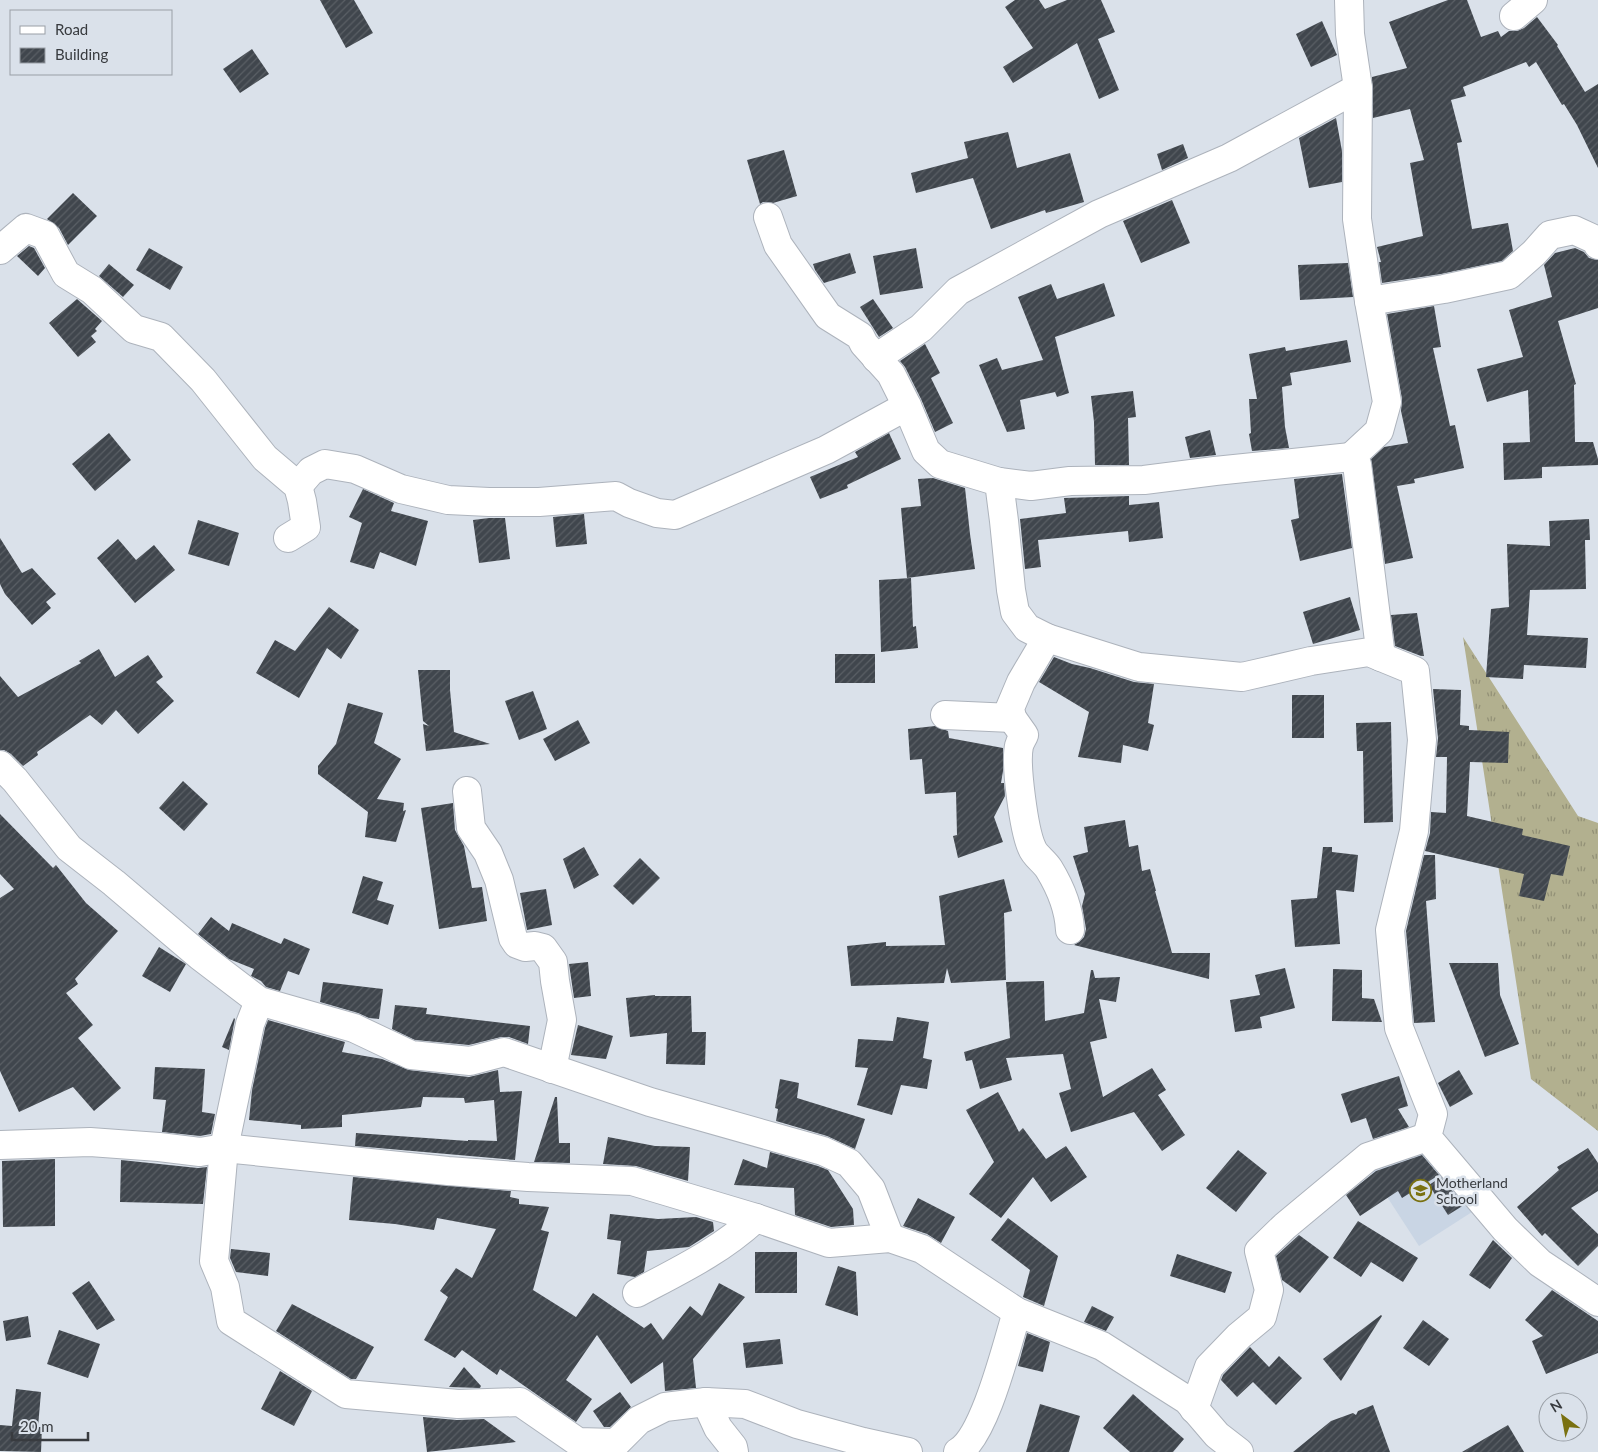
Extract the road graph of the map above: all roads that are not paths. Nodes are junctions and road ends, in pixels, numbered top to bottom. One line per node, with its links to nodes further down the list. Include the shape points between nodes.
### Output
1 (1349, 0): 2 (street)
2 (1358, 88): 6 (street, via 1357,219); 7 (street, via 1229,158 1100,214 958,291 921,328)
3 (768, 217): 7 (street, via 778,245 828,316 860,336)
4 (1598, 245): 6 (street, via 1596,240 1574,230 1550,235 1509,275)
5 (0, 250): 11 (street, via 26,228 45,236 66,274 92,290 134,329 161,337 203,380 265,458)
6 (1369, 301): 9 (street, via 1387,402 1379,431)
7 (876, 358): 8 (street, via 891,374)
8 (907, 406): 10 (street, via 926,451 940,464); 11 (street, via 826,450 675,516 656,513 616,496 539,502 448,500 401,489 355,468 325,464 311,471)
9 (1351, 457): 10 (street, via 1144,480 1070,481 1031,486); 14 (street, via 1357,464)
10 (999, 482): 13 (street, via 1015,612 1027,628)
11 (298, 486): 12 (street, via 306,527)
12 (288, 538)
13 (1047, 638): 14 (street, via 1139,667 1242,677 1370,652); 16 (street, via 1021,682 1010,708)
14 (1380, 657): 22 (street, via 1415,672 1422,740 1414,830 1390,930 1399,1028 1433,1114)
15 (945, 715): 16 (street)
16 (1012, 718): 19 (street, via 1024,735 1019,747 1019,770 1022,808 1032,850 1048,868 1062,896)
17 (0, 765): 20 (street, via 69,848)
18 (467, 791): 21 (street, via 471,828 488,853 499,880 513,938 517,944 543,948 553,962 562,1020)
19 (1070, 930)
20 (259, 1001): 21 (street, via 354,1028 411,1055 470,1061 504,1052); 24 (street, via 250,1024)
21 (552, 1069): 26 (street, via 668,1108 823,1151 849,1163 871,1189)
22 (1427, 1138): 28 (street, via 1505,1229 1540,1263); 31 (street, via 1368,1157 1259,1251 1270,1290 1262,1316 1209,1367)
23 (0, 1145): 24 (street, via 90,1142 200,1152)
24 (224, 1148): 25 (street, via 448,1171 632,1181); 32 (street, via 214,1261 225,1287 231,1321 346,1394 458,1404 520,1402 578,1442)
25 (756, 1218): 26 (street, via 829,1243); 27 (street, via 712,1254)
26 (890, 1238): 29 (street, via 922,1249)
27 (637, 1293)
28 (1598, 1302)
29 (1017, 1312): 31 (street, via 1102,1346 1187,1400); 35 (street, via 984,1414 970,1442)
30 (706, 1402): 32 (street, via 665,1406 639,1420); 33 (street); 34 (street, via 745,1404 797,1424)
31 (1194, 1409): 36 (street)
32 (611, 1448)
33 (734, 1452)
34 (908, 1452)
35 (958, 1452)
36 (1239, 1452)

